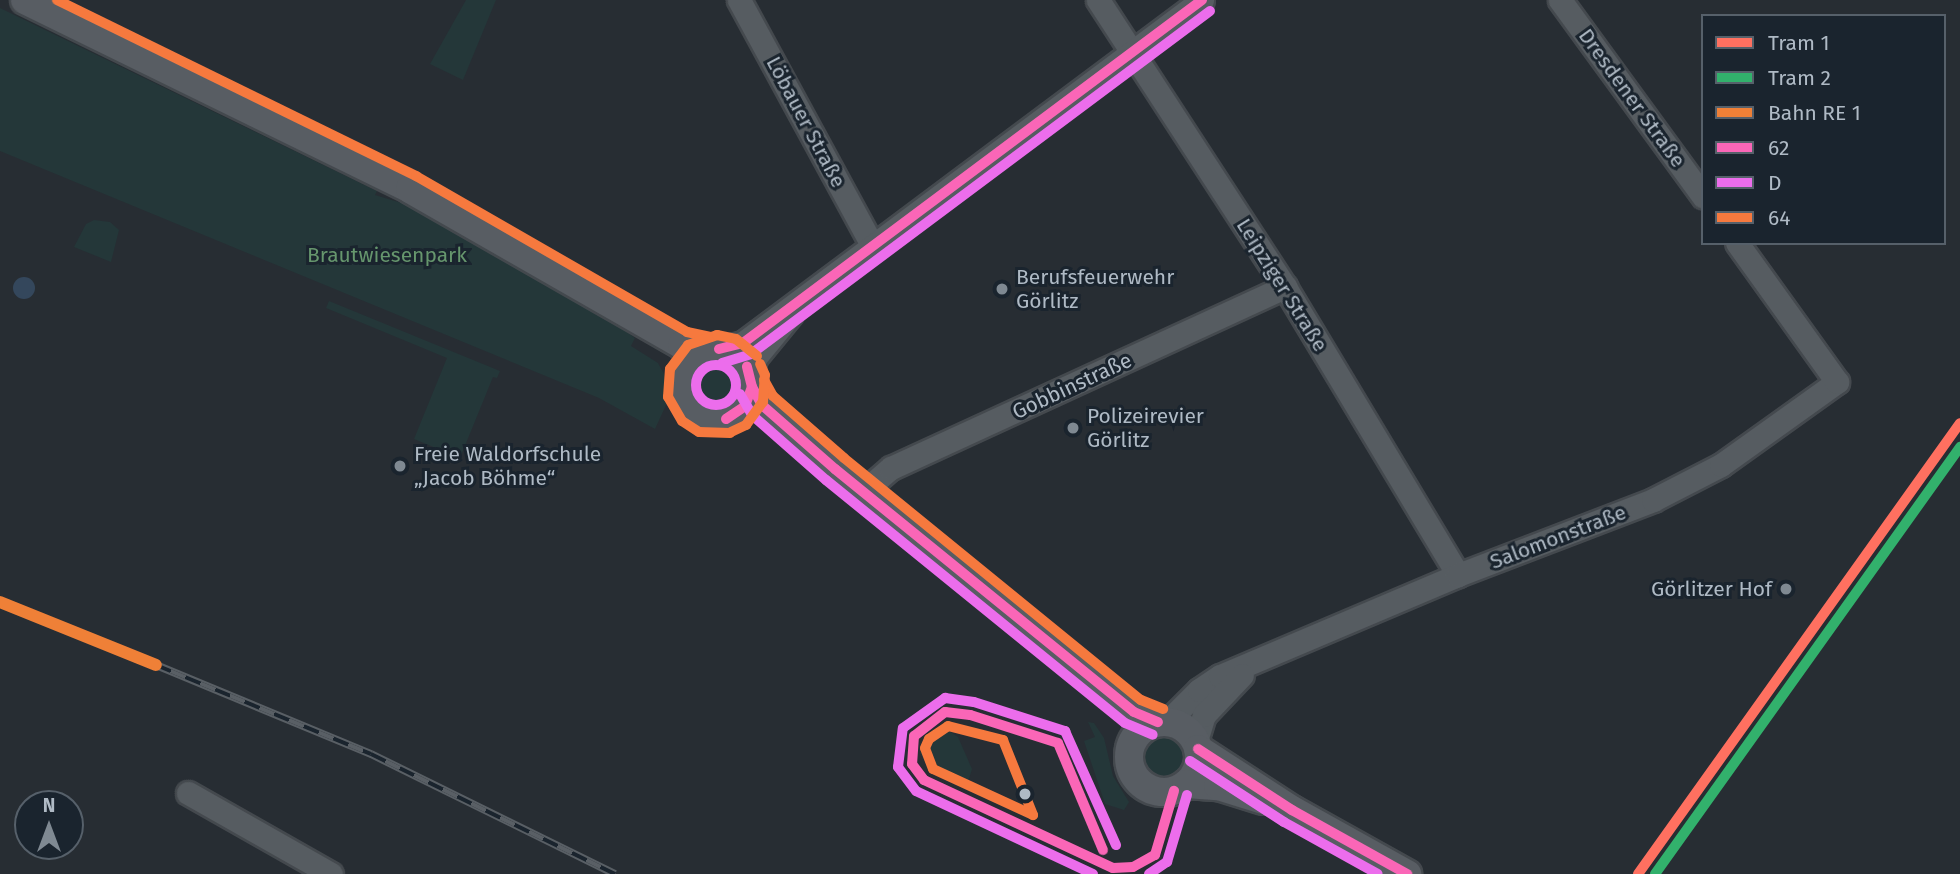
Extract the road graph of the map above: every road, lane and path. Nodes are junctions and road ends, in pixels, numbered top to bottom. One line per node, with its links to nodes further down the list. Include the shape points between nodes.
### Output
1 (25, 0): 11 (main road, via 410,189)
2 (740, 0): 8 (street, Löbauer Straße)
3 (1098, 0): 6 (street, Leipziger Straße)
4 (1202, 0): 6 (street)
5 (1560, 0): 7 (street, Dresdener Straße)
6 (1131, 53): 8 (street); 10 (street, Leipziger Straße)
7 (1701, 194)
8 (872, 245): 12 (street)
9 (1738, 245): 19 (street, Salomonstraße, via 1837,382 1721,465 1664,494)
10 (1285, 287): 18 (street, Gobbinstraße, via 891,468); 19 (street, Leipziger Straße)
11 (614, 303): 13 (main road, via 682,345); 14 (main road)
12 (798, 303): 13 (street, via 774,316 744,343); 15 (street, via 755,358)
13 (713, 350): 14 (main road, via 696,356); 15 (main road, via 741,359)
14 (682, 374): 16 (main road, via 682,394 692,411 714,421)
15 (752, 382): 16 (main road, via 746,406); 17 (main road, via 762,405)
16 (730, 418): 17 (main road, via 760,423)
17 (835, 469): 18 (main road)
18 (863, 492): 20 (main road)
19 (1458, 575): 21 (street, Salomonstraße)
20 (1064, 654): 22 (main road, via 1134,712); 24 (main road, via 1124,734)
21 (1262, 662): 22 (street, Salomonstraße, via 1212,680); 23 (street, Salomonstraße, via 1217,697 1200,722)
22 (1163, 722): 23 (main road, via 1184,728); 24 (main road, via 1139,732)
23 (1197, 745): 25 (main road, via 1197,769); 27 (main road)
24 (1129, 749): 25 (main road, via 1131,771 1144,786 1166,792)
25 (1186, 785): 27 (main road, via 1232,789)
26 (188, 793): 28 (street)
27 (1292, 810): 29 (main road)
28 (331, 874)
29 (1407, 874)

